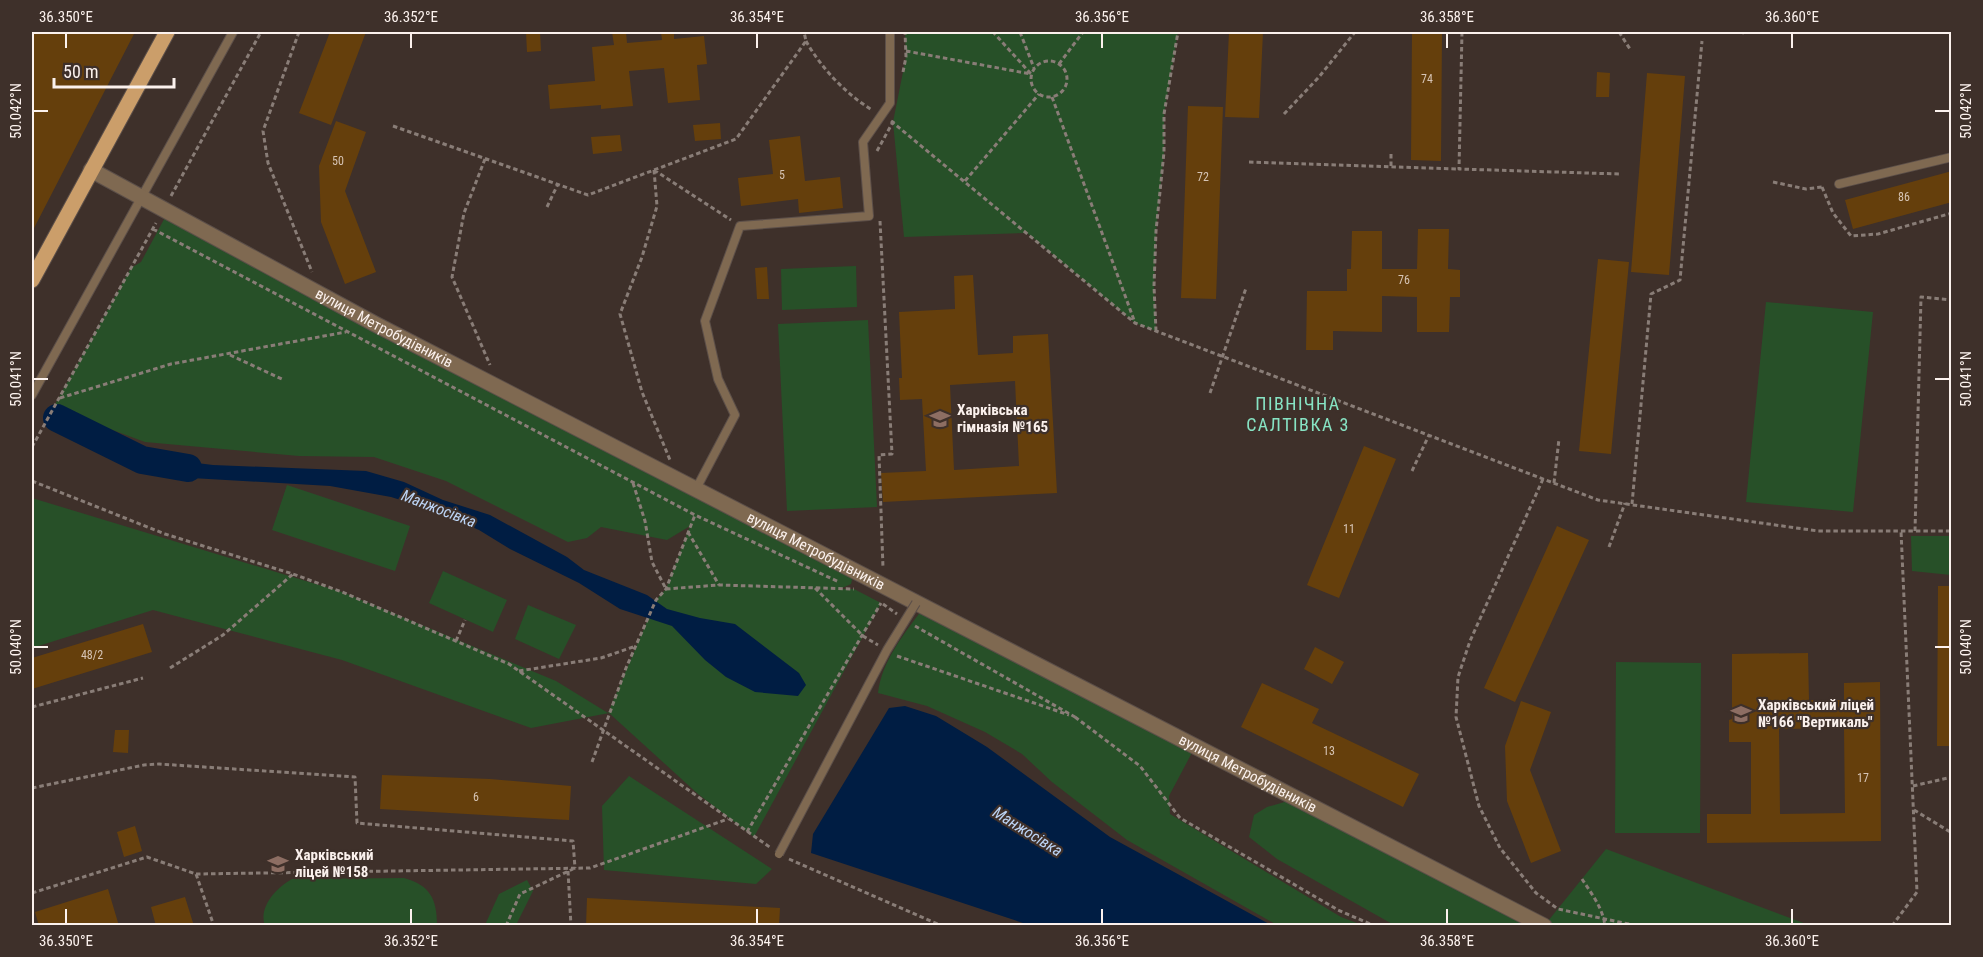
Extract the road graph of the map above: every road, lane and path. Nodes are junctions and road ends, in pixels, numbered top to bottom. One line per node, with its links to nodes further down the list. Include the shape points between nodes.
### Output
1 (167, 32): 37 (main road)
2 (233, 32): 45 (lane)
3 (261, 32): 47 (path)
4 (299, 32): 54 (path, via 263,131 268,163)
5 (804, 32): 15 (path)
6 (890, 32): 27 (lane, via 890,103)
7 (905, 32): 18 (path)
8 (993, 32): 21 (path)
9 (1020, 32): 20 (path)
10 (1083, 32): 19 (path)
11 (1178, 32): 58 (path, via 1164,114 1156,231)
12 (1355, 32): 26 (path)
13 (1462, 32): 36 (path)
14 (1619, 32): 17 (path)
15 (806, 41): 27 (path, via 814,57 843,87); 38 (path, via 736,139)
16 (1702, 41): 78 (path, via 1680,280 1651,294)
17 (1630, 49)
18 (906, 51): 21 (path); 22 (path)
19 (1059, 64): 20 (path, via 1046,61); 24 (path, via 1067,82 1064,90)
20 (1034, 68): 21 (path)
21 (1031, 74): 23 (path, via 1030,81)
22 (902, 79)
23 (1039, 94): 24 (path); 40 (path)
24 (1052, 97): 57 (path)
25 (896, 111): 28 (path)
26 (1284, 114)
27 (882, 115): 28 (path); 50 (lane, via 863,142 869,216)
28 (893, 122): 33 (path, via 877,150); 40 (path)
29 (393, 126): 32 (path)
30 (1391, 154): 35 (path)
31 (1952, 157): 43 (lane)
32 (485, 158): 42 (path); 63 (path, via 464,213 452,277)
33 (877, 161)
34 (1249, 162): 35 (path)
35 (1391, 166): 36 (path)
36 (1459, 169): 39 (path)
37 (91, 170): 45 (street, вулиця Метробудівників); 52 (main road)
38 (654, 170): 42 (path, via 588,195); 50 (path); 73 (path, via 657,206 620,314 642,392)
39 (1619, 174)
40 (965, 181): 57 (path)
41 (1773, 182): 44 (path, via 1806,189)
42 (558, 184): 46 (path)
43 (1839, 184): 44 (path)
44 (1822, 187): 48 (path, via 1833,213 1851,236 1878,234)
45 (141, 196): 47 (street, вулиця Метробудівників); 65 (lane)
46 (547, 207)
47 (165, 208): 51 (path); 54 (street, вулиця Метробудівників)
48 (1952, 213)
49 (880, 217): 85 (path, via 892,454 879,455)
50 (740, 226): 76 (lane, via 705,321 718,379 735,415)
51 (153, 229): 56 (path); 66 (path)
52 (32, 280)
53 (1246, 288): 61 (path)
54 (320, 294): 56 (path); 63 (street, вулиця Метробудівників)
55 (1952, 300): 82 (path, via 1921,297)
56 (329, 322): 59 (path)
57 (1135, 323): 58 (path)
58 (1156, 331): 61 (path)
59 (348, 332): 60 (path); 74 (path)
60 (228, 354): 62 (path); 66 (path, via 171,364)
61 (1222, 356): 64 (path); 67 (path)
62 (284, 380)
63 (500, 389): 73 (street, вулиця Метробудівників)
64 (1210, 393)
65 (32, 395)
66 (59, 398): 69 (path)
67 (1429, 435): 70 (path); 71 (path)
68 (1559, 439): 75 (path)
69 (32, 447)
70 (1412, 471)
71 (1543, 479): 75 (path); 119 (path, via 1470,642 1458,677 1456,717 1479,806 1500,848 1536,893 1558,909)
72 (32, 481): 86 (path, via 165,534)
73 (679, 481): 76 (street, вулиця Метробудівників)
74 (633, 483): 79 (path); 89 (path, via 652,562)
75 (1554, 483): 77 (path, via 1598,500)
76 (696, 489): 92 (street, вулиця Метробудівників)
77 (1625, 503): 78 (path); 84 (path)
78 (1632, 504): 81 (path, via 1818,531)
79 (695, 515): 80 (path); 90 (path)
80 (688, 531): 87 (path); 89 (path)
81 (1901, 531): 82 (path); 107 (path)
82 (1915, 531): 83 (path)
83 (1952, 531)
84 (1609, 547)
85 (883, 570)
86 (293, 574): 96 (path); 99 (path, via 223,635)
87 (719, 585): 88 (path); 89 (path)
88 (815, 588): 90 (path); 95 (path)
89 (666, 589): 97 (path, via 656,600)
90 (854, 589): 91 (path)
91 (863, 594)
92 (916, 603): 94 (lane, bridge); 125 (street, вулиця Метробудівників)
93 (465, 620): 96 (path)
94 (905, 620): 95 (path, via 881,603); 98 (lane, bridge); 103 (path)
95 (862, 636): 98 (path); 111 (path)
96 (456, 641): 100 (path)
97 (636, 646): 100 (path, via 602,658); 104 (path)
98 (886, 650): 103 (path, via 899,658); 113 (lane, bridge)
99 (170, 668)
100 (519, 671): 104 (path)
101 (143, 678): 102 (path)
102 (32, 708)
103 (1075, 717): 124 (path, via 1140,766 1180,818 1338,910)
104 (603, 730): 105 (path); 110 (path)
105 (592, 762)
106 (1952, 777): 107 (path)
107 (1913, 786): 109 (path)
108 (32, 788): 114 (path, via 159,764 355,777 357,823 573,841)
109 (1914, 810): 112 (path); 128 (path, via 1917,892)
110 (728, 819): 111 (path); 114 (path, via 590,868)
111 (747, 832): 113 (path)
112 (1952, 833)
113 (779, 854): 123 (path)
114 (575, 868): 115 (path); 116 (path)
115 (568, 871): 121 (path, via 520,894); 122 (path)
116 (196, 874): 118 (path, via 147,856); 120 (path)
117 (1582, 879): 119 (path)
118 (32, 893)
119 (1604, 918): 126 (path); 127 (path)
120 (214, 926)
121 (506, 926)
122 (570, 926)
123 (942, 926)
124 (1375, 926)
125 (1544, 926)
126 (1605, 926)
127 (1638, 926)
128 (1892, 926)

